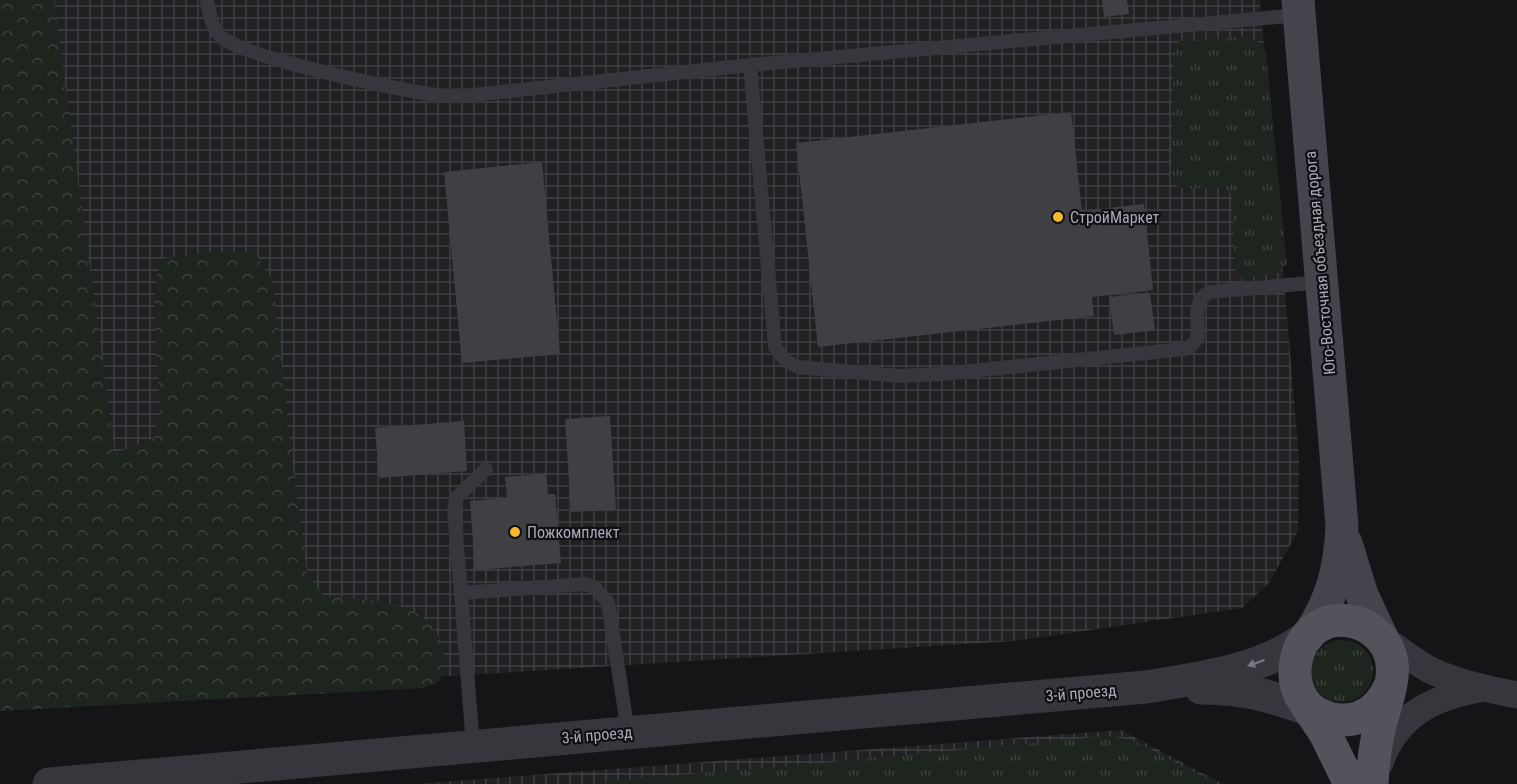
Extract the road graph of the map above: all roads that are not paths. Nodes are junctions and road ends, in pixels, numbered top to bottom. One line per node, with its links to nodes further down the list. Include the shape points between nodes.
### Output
1 (207, 0): 3 (lane, via 218,34 250,52 438,95 473,95)
2 (1299, 7): 3 (lane); 4 (main road, Юго-Восточная объездная дорога)
3 (750, 65): 4 (lane, via 775,347 791,365 899,376 1184,349 1197,339 1198,302 1210,292)
4 (1322, 282): 6 (main road, Юго-Восточная объездная дорога)
5 (486, 469): 7 (lane, via 457,497 454,510)
6 (1342, 526): 8 (main road, via 1334,586); 9 (main road, via 1354,576)
7 (461, 593): 16 (lane, via 585,584 594,587 608,602); 17 (lane)
8 (1308, 636): 9 (main road, via 1323,625 1342,621 1361,624); 10 (street, one-way to 10, via 1278,655 1243,668); 15 (main road, via 1297,652 1295,681)
9 (1381, 638): 12 (street, via 1429,669); 14 (main road, via 1393,669)
10 (1146, 687): 11 (street); 16 (street, 3-й проезд)
11 (1225, 688): 15 (street); 18 (street, via 1299,715)
12 (1485, 688): 13 (street); 14 (street, via 1441,691); 21 (street, via 1436,701 1404,722 1384,750)
13 (1517, 695)
14 (1379, 704): 15 (main road, via 1344,720); 21 (main road)
15 (1313, 708): 18 (main road)
16 (628, 732): 17 (street, 3-й проезд)
17 (473, 746): 19 (street, 3-й проезд)
18 (1334, 750): 20 (main road)
19 (49, 784)
20 (1350, 784)
21 (1373, 784)

